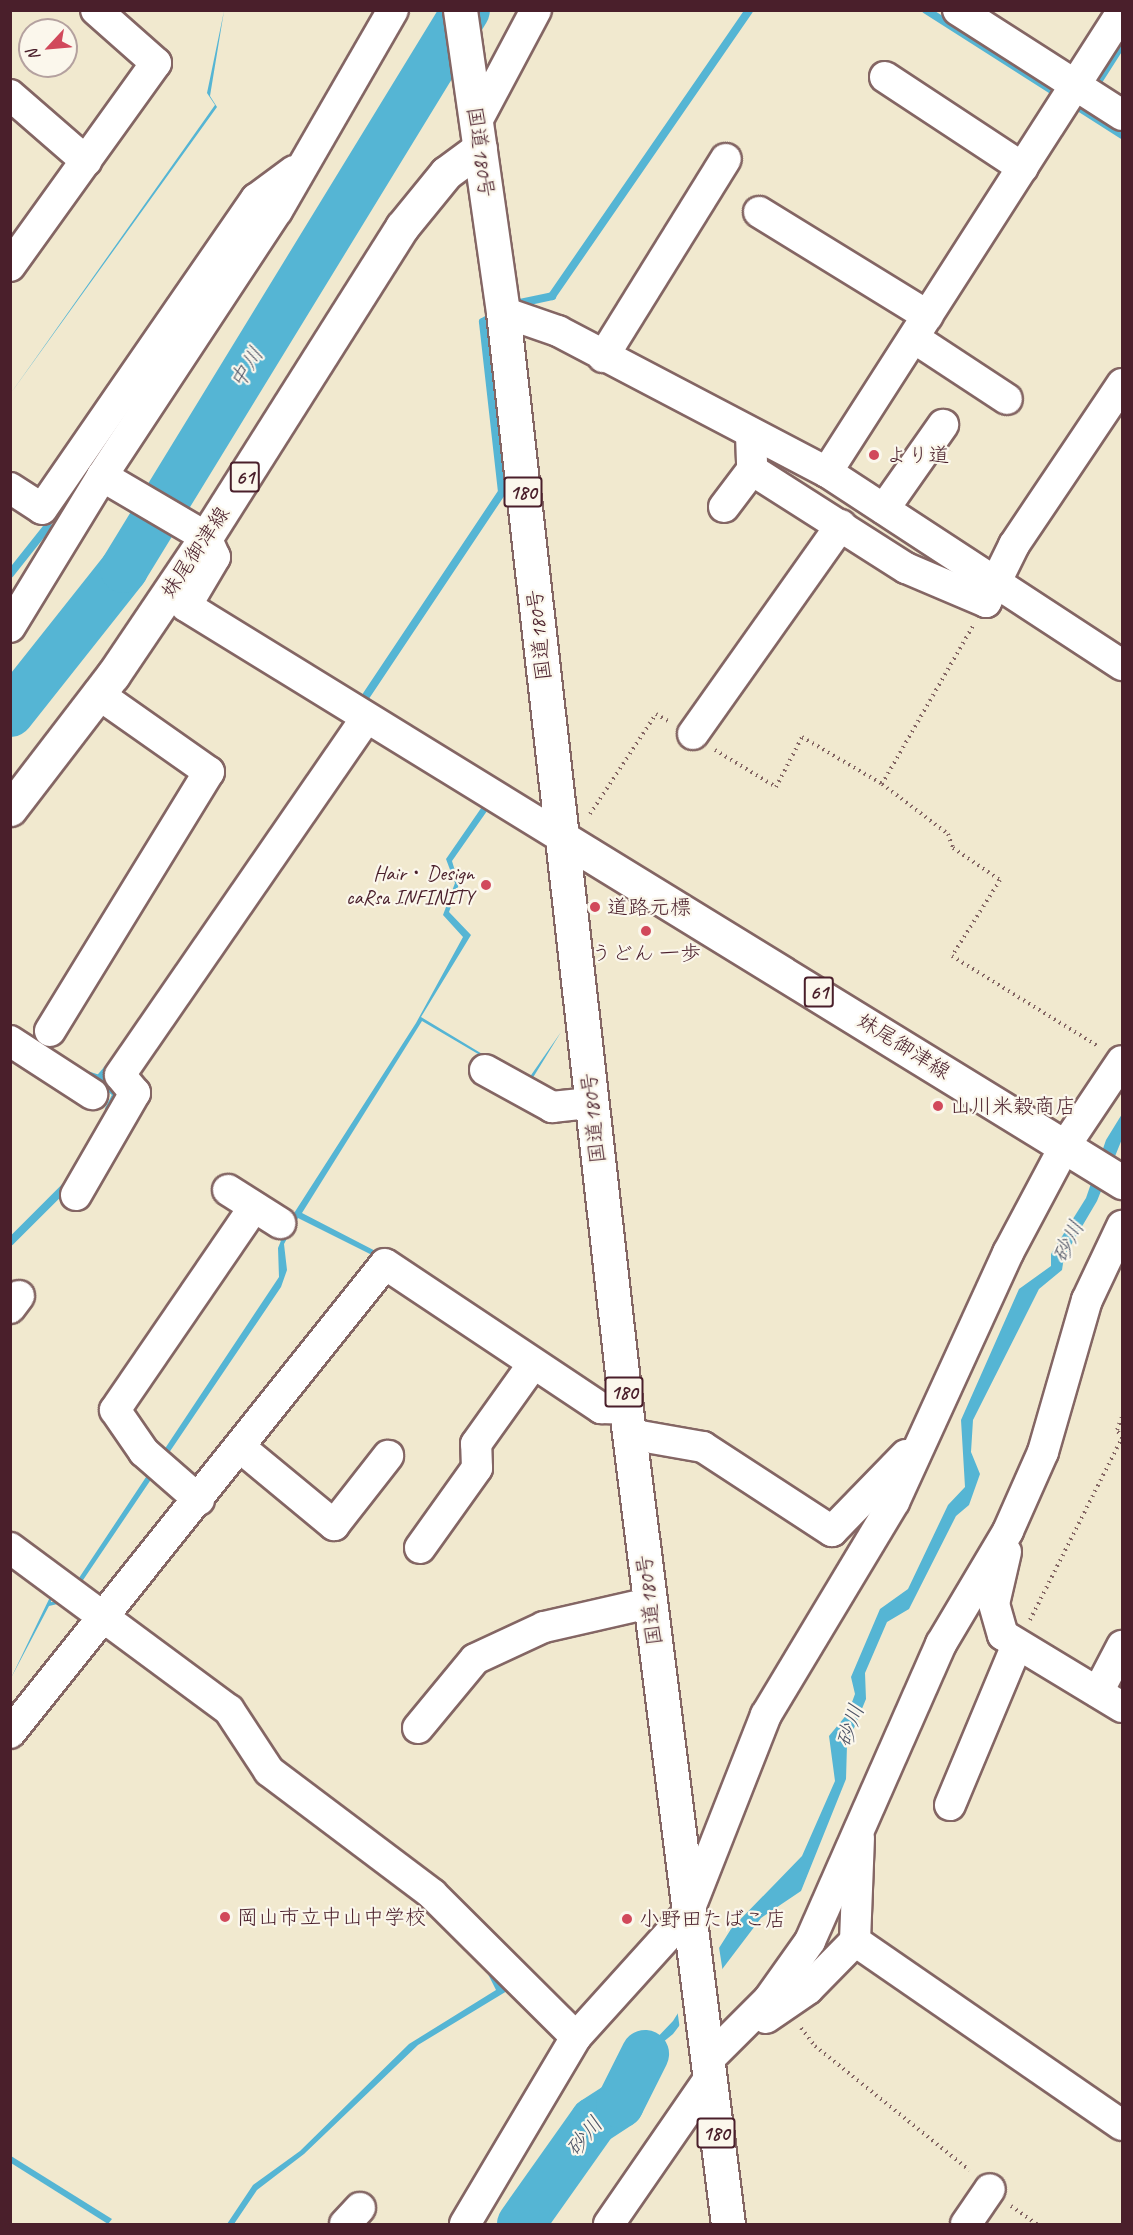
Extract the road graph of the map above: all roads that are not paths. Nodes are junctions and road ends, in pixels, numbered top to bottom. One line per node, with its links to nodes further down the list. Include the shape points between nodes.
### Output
1 (96, 10): 13 (street, via 156,63)
2 (393, 10): 14 (street)
3 (460, 10): 11 (main road, 国道180号 / 180)
4 (536, 10): 11 (street)
5 (958, 10): 9 (street)
6 (1122, 12): 9 (street)
7 (885, 77): 15 (street)
8 (10, 94): 13 (street)
9 (1078, 95): 10 (street); 15 (street)
10 (1122, 115)
11 (477, 123): 18 (main road, 国道180号 / 180); 32 (main road, 妹尾御津線 / 61, via 446,173 402,227)
12 (726, 159): 20 (street)
13 (86, 161): 17 (street)
14 (304, 164): 27 (street); 28 (street, via 256,198 42,509)
15 (1023, 168): 19 (street)
16 (759, 212): 19 (street)
17 (13, 257)
18 (503, 312): 20 (street, via 558,331); 40 (main road, 国道180号 / 180)
19 (921, 327): 22 (street); 26 (street)
20 (603, 357): 24 (street)
21 (1122, 384): 33 (street, via 1014,545)
22 (1007, 399)
23 (943, 425): 30 (street)
24 (751, 434): 25 (street); 26 (street)
25 (752, 470): 29 (street); 31 (street)
26 (827, 472): 30 (street)
27 (105, 478): 32 (street); 34 (street)
28 (10, 488)
29 (724, 507)
30 (884, 509): 33 (street)
31 (840, 525): 33 (street, via 906,568); 38 (street)
32 (200, 535): 36 (main road, 妹尾御津線 / 61); 37 (street, via 215,557 186,606)
33 (993, 592): 35 (street)
34 (10, 627)
35 (1122, 665)
36 (98, 694): 39 (main road, 妹尾御津線 / 61); 41 (street, via 209,772)
37 (358, 715): 40 (street); 50 (street, via 120,1075 135,1093)
38 (702, 740)
39 (10, 809)
40 (561, 837): 46 (main road, 国道180号 / 180); 47 (main road, 妹尾御津線 / 61)
41 (51, 1031)
42 (10, 1041): 45 (street)
43 (1114, 1056): 47 (street)
44 (485, 1070): 46 (street, via 552,1107)
45 (92, 1094)
46 (591, 1103): 55 (main road, 国道180号 / 180)
47 (1070, 1149): 48 (main road, 妹尾御津線 / 61); 56 (street, via 1008,1253)
48 (1122, 1182)
49 (228, 1190): 51 (street)
50 (76, 1195)
51 (254, 1207): 52 (street); 59 (street, via 115,1410 144,1452)
52 (280, 1223)
53 (1122, 1226): 60 (street, via 1087,1300 1043,1452)
54 (533, 1364): 55 (street); 57 (street, via 386,1264); 62 (street, via 476,1444 477,1468)
55 (627, 1422): 56 (street, via 703,1447 832,1532); 63 (main road, 国道180号 / 180)
56 (926, 1432): 72 (street, via 894,1502 766,1715)
57 (242, 1448): 58 (street, via 334,1525); 59 (street)
58 (388, 1456)
59 (199, 1500): 64 (street)
60 (1008, 1531): 65 (street, via 995,1619 1003,1635); 71 (street, via 941,1644)
61 (10, 1548): 64 (street)
62 (420, 1548)
63 (649, 1603): 68 (street, via 544,1627 475,1659); 72 (main road, 国道180号 / 180)
64 (103, 1616): 69 (street); 74 (street, via 230,1710 269,1771 432,1894)
65 (1017, 1645): 67 (street); 70 (street)
66 (1122, 1646): 67 (street)
67 (1110, 1699)
68 (418, 1728)
69 (10, 1733)
70 (950, 1805)
71 (859, 1829): 73 (street); 75 (street, via 800,1959)
72 (688, 1912): 74 (street); 75 (main road, 国道180号 / 180)
73 (855, 1941): 75 (street, via 808,1989); 76 (street)
74 (576, 2037): 78 (street)
75 (714, 2055): 79 (street); 80 (main road, 国道180号 / 180)
76 (1122, 2125)
77 (990, 2189): 81 (street)
78 (464, 2221)
79 (609, 2224)
80 (728, 2224)
81 (966, 2224)

